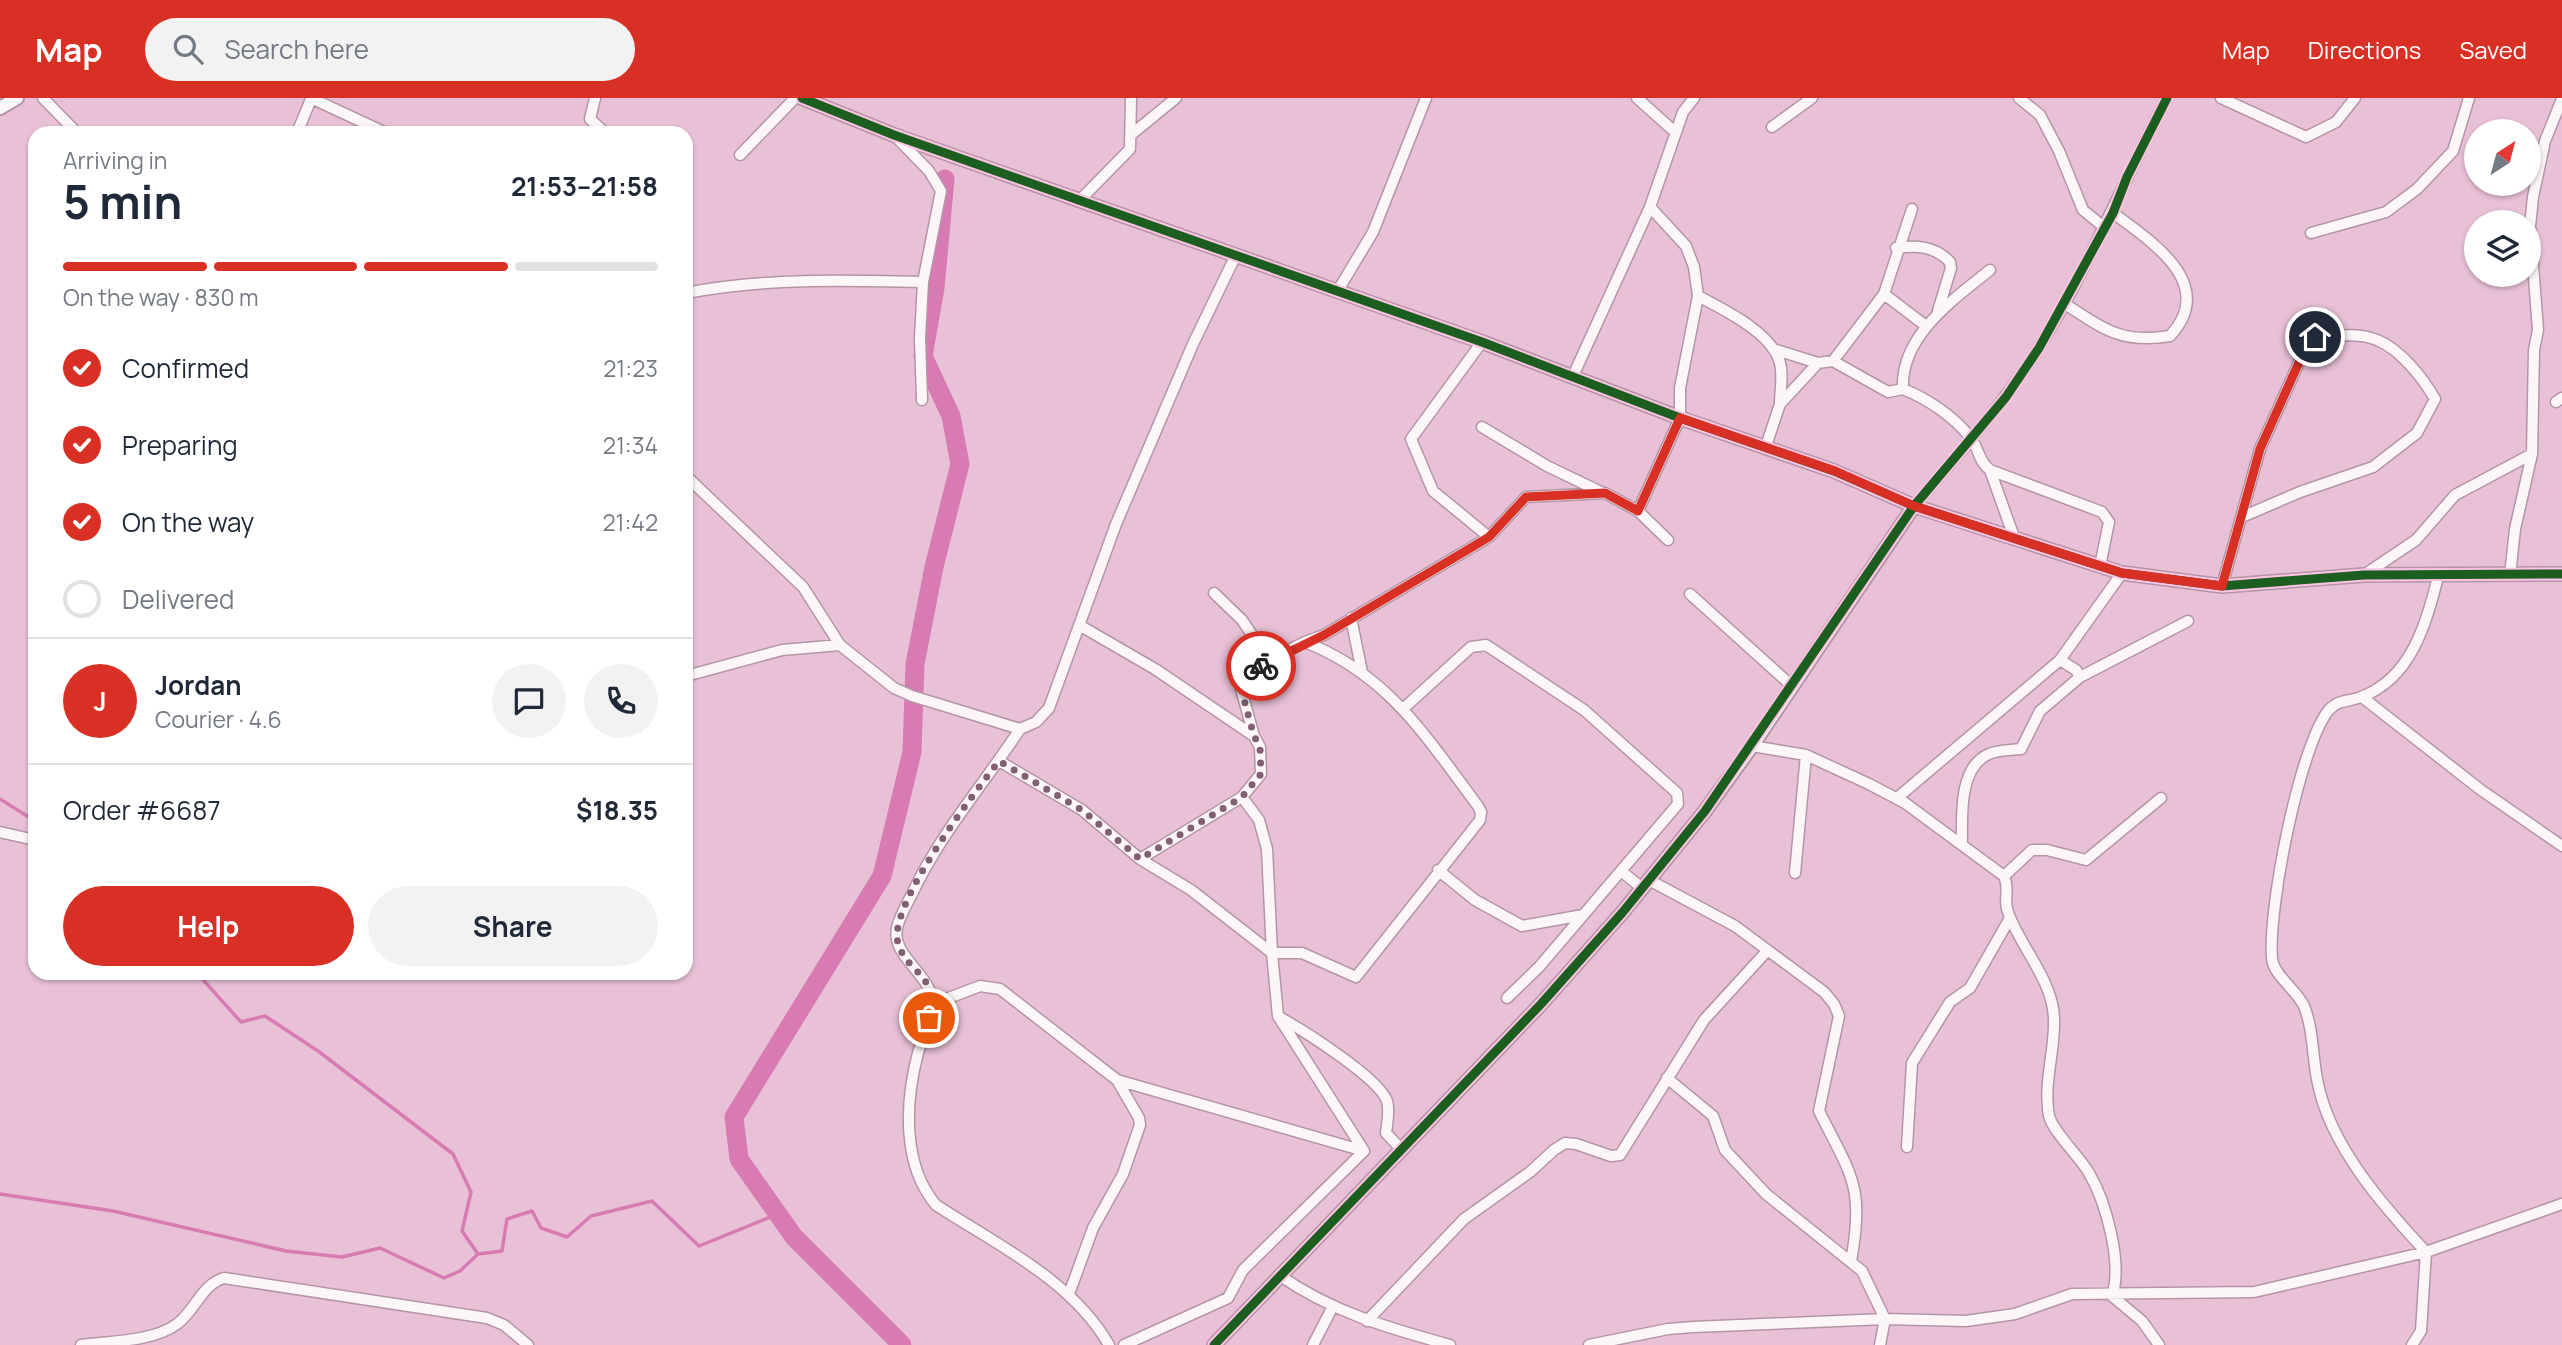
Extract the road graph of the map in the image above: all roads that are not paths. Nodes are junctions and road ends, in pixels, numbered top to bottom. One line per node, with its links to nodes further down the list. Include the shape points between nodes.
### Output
1 (17, 98): 21 (street)
2 (43, 98): 22 (street)
3 (595, 98): 25 (street, via 590,119)
4 (795, 98): 30 (street)
5 (802, 98): 20 (street)
6 (1131, 98): 28 (street)
7 (1176, 98): 28 (street)
8 (1426, 98): 42 (street, via 1373,232)
9 (1637, 98): 27 (street)
10 (1694, 98): 27 (street)
11 (1812, 98): 26 (street)
12 (2019, 98): 35 (street, via 2040,115 2083,210)
13 (2166, 98): 34 (street)
14 (2221, 98): 19 (street)
15 (2355, 98): 19 (street, via 2336,122 2306,136)
16 (2469, 98): 36 (street, via 2453,151 2417,189 2386,212)
17 (311, 99): 23 (street); 24 (street)
18 (2562, 99): 60 (street, via 2545,141 2530,226 2538,330)
19 (2238, 101)
20 (824, 102): 29 (street)
21 (0, 108)
22 (70, 126)
23 (300, 126)
24 (371, 126)
25 (598, 126)
26 (1772, 127)
27 (1675, 132): 32 (street)
28 (1132, 134): 31 (street, via 1130,149)
29 (894, 135): 31 (street); 40 (street, via 929,171 941,191)
30 (740, 155)
31 (1081, 199): 38 (street)
32 (1650, 207): 44 (street, via 1685,246); 52 (street)
33 (1912, 209): 37 (street)
34 (2113, 213): 35 (street); 45 (street, via 2179,272 2188,302 2186,316 2170,335 2129,339)
35 (2105, 228): 45 (street)
36 (2311, 233)
37 (1896, 248): 43 (street); 46 (street, via 1914,245 1930,249 1950,262)
38 (1235, 257): 42 (street); 81 (street, via 1116,524)
39 (1990, 270): 46 (street)
40 (923, 282): 41 (street, via 812,279); 54 (street)
41 (693, 292)
42 (1337, 292): 48 (street)
43 (1884, 294): 47 (street); 50 (street)
44 (1698, 296): 49 (street, via 1749,325); 56 (street, via 1679,388)
45 (2065, 304): 58 (street, via 2006,397)
46 (1938, 311): 47 (street)
47 (1926, 326): 53 (street, via 1906,365)
48 (1482, 342): 52 (street); 67 (street, via 1411,439 1433,491)
49 (1773, 349): 51 (street); 55 (street, via 1780,362)
50 (1832, 361): 51 (street); 53 (street, via 1888,392)
51 (1818, 363): 55 (street)
52 (1573, 376): 56 (street)
53 (1903, 388): 58 (street, via 1928,399)
54 (922, 400)
55 (1780, 404): 59 (street)
56 (1680, 418): 59 (street); 65 (street)
57 (1482, 428): 63 (street)
58 (1971, 438): 61 (street, via 1981,463); 64 (street)
59 (1766, 446): 64 (street)
60 (2532, 454): 73 (street, via 2455,495 2416,540); 74 (street)
61 (1990, 470): 68 (street); 70 (street, via 2102,512 2109,522)
62 (693, 483): 83 (street, via 803,587)
63 (1605, 493): 65 (street); 67 (street, via 1526,497)
64 (1914, 506): 68 (street); 89 (street)
65 (1638, 511): 69 (street)
66 (2242, 517): 66 (street, via 2260,449 2315,337 2358,335 2378,340 2422,375 2435,399 2417,433 2373,467); 76 (street)
67 (1489, 537): 79 (street)
68 (2014, 537): 70 (street)
69 (1668, 540)
70 (2101, 566): 71 (street)
71 (2122, 573): 76 (street); 85 (street)
72 (2562, 574): 74 (street)
73 (2364, 575): 75 (street); 76 (street)
74 (2510, 575): 75 (street)
75 (2438, 577): 90 (street, via 2415,648 2392,677)
76 (2222, 586)
77 (1214, 593): 84 (street, via 1242,620)
78 (1690, 594): 89 (street)
79 (1351, 618): 82 (street); 86 (street)
80 (2188, 621): 88 (street)
81 (1079, 625): 92 (street, via 1049,708 1036,722); 93 (street, via 1155,669)
82 (1305, 642): 84 (street); 86 (street)
83 (840, 645): 87 (street, via 782,650); 92 (street, via 894,688)
84 (1269, 660): 93 (street, via 1241,689)
85 (2060, 660): 88 (street); 98 (street)
86 (1362, 673): 91 (street)
87 (693, 674)
88 (2080, 677): 102 (street, via 2040,711 2021,749 1989,753 1976,763 1961,808)
89 (1792, 686): 94 (street)
90 (2362, 697): 103 (street); 123 (street, via 2342,700 2329,710 2316,734 2279,876 2272,960 2304,1006 2318,1085 2356,1167 2376,1199)
91 (1404, 708): 105 (street, via 1481,812 1480,820); 106 (street, via 1479,644 1584,710 1679,798)
92 (1020, 729): 96 (street)
93 (1254, 736): 97 (street, via 1260,747 1261,774)
94 (1752, 746): 95 (street); 109 (street)
95 (1806, 755): 98 (street); 107 (street)
96 (999, 761): 104 (street, via 1082,810); 115 (street, via 941,842 897,927 899,947 920,972)
97 (1242, 797): 104 (street); 113 (street, via 1259,820 1267,849)
98 (1897, 798): 102 (street)
99 (2161, 798): 108 (street, via 2086,860 2032,850)
100 (0, 832): 101 (street)
101 (28, 838)
102 (1962, 844): 108 (street)
103 (2562, 846)
104 (1140, 859): 113 (street, via 1191,890)
105 (1438, 870): 110 (street, via 1475,900 1522,926); 113 (street, via 1356,977 1302,953)
106 (1621, 871): 109 (street); 110 (street)
107 (1795, 873)
108 (2004, 876): 111 (street)
109 (1645, 884): 112 (street, via 1735,926); 120 (street, via 1541,1004)
110 (1583, 915): 114 (street)
111 (2010, 918): 119 (street, via 1970,988 1950,1002 1912,1062); 127 (street, via 2051,1001 2049,1118 2089,1173 2104,1207 2118,1279)
112 (1767, 951): 117 (street, via 1711,1011); 124 (street, via 1824,992 1839,1016 1819,1111 1849,1168 1858,1198)
113 (1272, 953): 116 (street)
114 (1507, 998)
115 (933, 1004): 118 (street, via 980,986 1000,989); 126 (street, via 912,1077 909,1112 914,1165 922,1188 936,1205)
116 (1278, 1016): 120 (street, via 1381,1091 1388,1106 1386,1133); 121 (street)
117 (1667, 1078): 124 (street, via 1713,1116 1726,1150 1766,1195); 130 (street, via 1620,1155 1576,1143 1553,1150 1464,1219)
118 (1117, 1080): 121 (street); 126 (street, via 1140,1125)
119 (1907, 1147)
120 (1400, 1148): 125 (street)
121 (1364, 1151): 134 (street, via 1243,1270 1228,1298)
122 (2562, 1204): 123 (street)
123 (2426, 1252): 127 (street, via 2254,1292); 141 (street, via 2421,1331)
124 (1851, 1261): 129 (street, via 1871,1283)
125 (1279, 1275): 128 (street); 135 (street)
126 (1069, 1294): 133 (street, via 1098,1325)
127 (2112, 1296): 129 (street, via 2072,1294 2015,1314 1966,1321); 140 (street, via 2142,1321)
128 (1332, 1308): 130 (street); 136 (street)
129 (1885, 1319): 138 (street, via 1668,1328); 139 (street)
130 (1367, 1321): 137 (street)
131 (81, 1345): 132 (street, via 160,1334 180,1322 208,1288 224,1278 487,1318 504,1325)
132 (528, 1345)
133 (1109, 1345)
134 (1124, 1345)
135 (1214, 1345)
136 (1313, 1345)
137 (1450, 1345)
138 (1588, 1345)
139 (1880, 1345)
140 (2159, 1345)
141 (2412, 1345)

